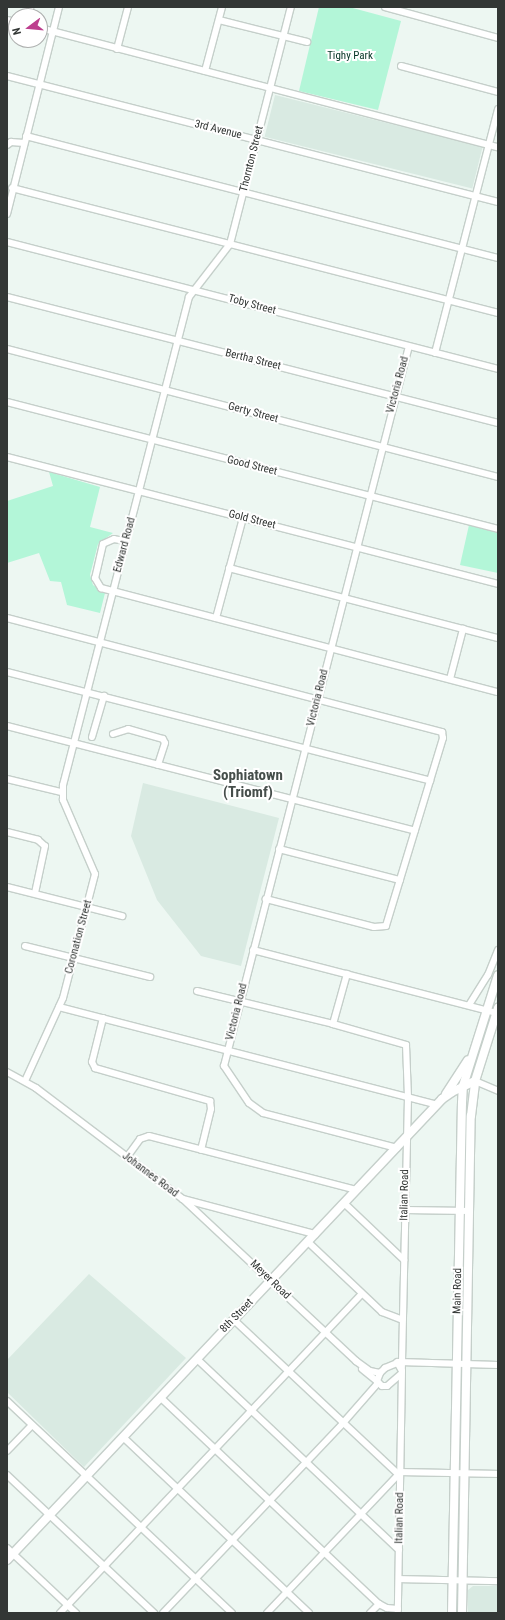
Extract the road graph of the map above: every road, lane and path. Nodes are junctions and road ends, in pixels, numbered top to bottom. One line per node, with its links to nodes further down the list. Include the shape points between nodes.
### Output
1 (59, 7): 8 (street)
2 (128, 7): 12 (street)
3 (222, 7): 6 (street)
4 (291, 7): 9 (street, Thornton Street)
5 (385, 7): 10 (street)
6 (219, 20): 9 (street); 14 (street)
7 (48, 30): 8 (street)
8 (53, 32): 12 (street); 16 (street)
9 (284, 36): 11 (street); 17 (street, Thornton Street)
10 (498, 38)
11 (307, 42)
12 (117, 49): 14 (street)
13 (401, 66): 18 (street)
14 (205, 71): 17 (street)
15 (7, 76): 16 (street, 3rd Avenue)
16 (39, 84): 20 (street); 21 (street, 3rd Avenue)
17 (270, 89): 21 (street, Thornton Street); 24 (street)
18 (498, 92)
19 (498, 109): 24 (street)
20 (26, 136): 22 (street); 27 (street)
21 (257, 140): 27 (street, Thornton Street); 28 (street, 3rd Avenue)
22 (24, 143): 23 (street, via 11,142); 26 (street)
23 (7, 145)
24 (489, 145): 25 (street); 28 (street)
25 (498, 147)
26 (12, 188): 30 (street); 32 (street)
27 (244, 192): 32 (street, Thornton Street); 33 (street)
28 (475, 197): 29 (street, 3rd Avenue); 33 (street)
29 (498, 202)
30 (7, 214)
31 (7, 242): 35 (street, Toby Street)
32 (230, 244): 35 (street, Thornton Street); 38 (street)
33 (462, 248): 34 (street); 38 (street)
34 (498, 258)
35 (193, 290): 37 (street, Thornton Street); 41 (street, Toby Street)
36 (7, 297): 40 (street, Bertha Street)
37 (189, 297): 40 (street, Edward Road)
38 (448, 301): 39 (street); 43 (street)
39 (498, 313)
40 (177, 341): 45 (street, Edward Road); 46 (street, Bertha Street)
41 (409, 346): 43 (street, Toby Street); 46 (street, Victoria Road)
42 (7, 349): 45 (street, Gerty Street)
43 (435, 352): 44 (street, Toby Street)
44 (498, 369)
45 (166, 390): 49 (street, Edward Road); 50 (street, Gerty Street)
46 (395, 396): 48 (street, Bertha Street); 50 (street, Victoria Road)
47 (7, 402): 49 (street, Good Street)
48 (498, 423)
49 (153, 440): 53 (street, Edward Road); 54 (street, Good Street)
50 (382, 447): 52 (street, Gerty Street); 54 (street, Victoria Road)
51 (7, 457): 53 (street, Gold Street)
52 (498, 477)
53 (139, 491): 55 (street, Gold Street); 57 (street, Edward Road)
54 (369, 496): 56 (street, Good Street); 58 (street, Victoria Road)
55 (242, 518): 58 (street, Gold Street); 59 (street)
56 (498, 529)
57 (126, 541): 61 (street, Edward Road); 61 (street, via 108,540 101,547 95,580 101,588)
58 (356, 547): 60 (street, Gold Street); 62 (street, Victoria Road)
59 (228, 568): 62 (street); 64 (street)
60 (498, 584)
61 (112, 591): 64 (street); 67 (street, Edward Road)
62 (343, 598): 65 (street); 68 (street, Victoria Road)
63 (7, 618): 67 (street)
64 (216, 618): 68 (street)
65 (463, 629): 66 (street); 70 (street)
66 (498, 638)
67 (100, 641): 71 (street, Edward Road); 74 (street)
68 (331, 648): 70 (street); 74 (street, Victoria Road)
69 (7, 672): 71 (street)
70 (450, 678): 72 (street)
71 (87, 692): 73 (street); 78 (street, Edward Road)
72 (498, 692)
73 (104, 696): 77 (street); 79 (street)
74 (318, 698): 79 (street, Victoria Road); 82 (street, via 442,732 443,738)
75 (7, 726): 78 (street)
76 (113, 734): 80 (street, via 128,729 164,740)
77 (92, 737)
78 (74, 743): 80 (street); 83 (street, Edward Road)
79 (305, 748): 82 (street); 84 (street, Victoria Road)
80 (158, 765): 84 (street)
81 (7, 778): 83 (street)
82 (430, 781): 85 (street)
83 (62, 792): 92 (street, Coronation Street, via 95,871)
84 (292, 800): 85 (street); 87 (street, Victoria Road)
85 (415, 831): 88 (street)
86 (7, 832): 90 (street, via 42,842 45,846)
87 (279, 849): 88 (street); 91 (street, Victoria Road)
88 (400, 880): 91 (street, via 388,922 383,927 374,927)
89 (7, 887): 90 (street)
90 (35, 893): 92 (street)
91 (266, 899): 95 (street, Victoria Road)
92 (87, 907): 93 (street); 97 (street, Coronation Street)
93 (122, 916)
94 (25, 946): 97 (street)
95 (253, 950): 98 (street); 102 (street, Victoria Road)
96 (498, 950): 103 (street, via 488,975)
97 (73, 957): 100 (street); 104 (street, Coronation Street)
98 (347, 974): 103 (street); 108 (street)
99 (498, 974): 106 (main road, Main Road)
100 (150, 977)
101 (197, 990): 102 (street)
102 (240, 1001): 108 (street); 109 (street, Victoria Road)
103 (469, 1005): 106 (street)
104 (59, 1007): 107 (street); 112 (street, Coronation Street)
105 (497, 1010): 106 (street); 113 (main road, Main Road)
106 (487, 1011): 110 (main road, Main Road)
107 (103, 1018): 109 (street); 121 (street, via 92,1062 95,1068 210,1101 211,1109)
108 (333, 1024): 116 (street, Italian Road, via 406,1045)
109 (228, 1051): 116 (street); 120 (street, Victoria Road, via 224,1066 226,1072 257,1110)
110 (473, 1054): 114 (main road, Main Road); 117 (main road)
111 (7, 1072): 112 (street, Johannes Road)
112 (26, 1081): 122 (street, Johannes Road)
113 (475, 1081): 114 (main road, 8th Street); 115 (street); 128 (main road, Main Road, via 470,1116)
114 (464, 1086): 117 (main road, 8th Street); 118 (main road, Main Road)
115 (498, 1091)
116 (408, 1097): 117 (street); 119 (street, Italian Road)
117 (442, 1100): 118 (main road, via 456,1096); 119 (main road, 8th Street)
118 (462, 1103): 127 (main road, Main Road)
119 (406, 1138): 120 (main road, 8th Street); 126 (street, Italian Road)
120 (397, 1148): 123 (main road, 8th Street)
121 (201, 1150): 122 (street, via 146,1136 140,1139); 123 (street)
122 (127, 1157): 124 (street, Johannes Road)
123 (356, 1190): 125 (main road, 8th Street)
124 (183, 1199): 129 (street, Johannes Road); 132 (street, Meyer Road)
125 (344, 1203): 129 (main road, 8th Street); 131 (street)
126 (405, 1210): 127 (street); 131 (street, Italian Road)
127 (459, 1211): 128 (street); 143 (main road, Main Road)
128 (469, 1211): 143 (main road, Main Road)
129 (315, 1234): 130 (main road, 8th Street)
130 (308, 1242): 132 (main road, 8th Street); 133 (street)
131 (404, 1260): 135 (street, Italian Road)
132 (271, 1281): 134 (main road, 8th Street); 136 (street, Meyer Road)
133 (362, 1294): 135 (street, via 382,1312); 136 (street)
134 (234, 1320): 138 (main road, 8th Street); 145 (street)
135 (403, 1320): 137 (street, Italian Road)
136 (326, 1332): 139 (street, Meyer Road); 145 (street)
137 (403, 1338): 140 (street, Italian Road); 142 (street, Italian Road, via 400,1355)
138 (197, 1359): 149 (main road, 8th Street); 152 (street)
139 (356, 1361): 147 (street, Meyer Road, via 370,1371); 148 (street, Meyer Road)
140 (404, 1362): 141 (street); 142 (street); 146 (street, Italian Road)
141 (428, 1362): 143 (street); 146 (street)
142 (394, 1363): 146 (street); 147 (street, Italian Road)
143 (461, 1363): 144 (street); 160 (main road, Main Road); 161 (main road, Main Road)
144 (498, 1365)
145 (288, 1371): 152 (street); 153 (street)
146 (402, 1371): 148 (street); 150 (street, Italian Road)
147 (380, 1373): 148 (street)
148 (381, 1384): 150 (street, via 397,1388); 153 (street)
149 (160, 1397): 155 (main road, 8th Street); 156 (street)
150 (402, 1398): 159 (street, Italian Road)
151 (7, 1401): 154 (street)
152 (252, 1411): 156 (street); 158 (street)
153 (343, 1423): 158 (street); 159 (street)
154 (32, 1425): 157 (street); 164 (street)
155 (123, 1437): 164 (main road, 8th Street); 165 (street)
156 (215, 1449): 165 (street); 166 (street)
157 (7, 1451)
158 (306, 1462): 166 (street); 167 (street)
159 (399, 1473): 160 (street); 167 (street); 171 (street, Italian Road)
160 (454, 1473): 161 (street); 178 (main road, Main Road)
161 (464, 1473): 162 (street); 179 (main road, Main Road)
162 (498, 1474)
163 (7, 1475): 168 (street)
164 (87, 1476): 168 (main road, 8th Street); 169 (street)
165 (178, 1489): 169 (street); 170 (street)
166 (269, 1501): 170 (street); 173 (street)
167 (361, 1514): 171 (street); 173 (street)
168 (50, 1515): 172 (main road, 8th Street); 175 (street)
169 (140, 1527): 175 (street); 176 (street)
170 (233, 1539): 176 (street); 181 (street)
171 (399, 1550): 177 (street, Italian Road)
172 (10, 1551): 174 (main road, 8th Street); 183 (street)
173 (324, 1553): 181 (street); 182 (street)
174 (7, 1560)
175 (104, 1566): 183 (street); 187 (street)
176 (197, 1579): 188 (street); 189 (street)
177 (398, 1579): 178 (street); 184 (street, Italian Road)
178 (452, 1580): 179 (street); 193 (main road, Main Road)
179 (463, 1580): 180 (street); 194 (main road, Main Road)
180 (498, 1581)
181 (287, 1592): 190 (street); 191 (street)
182 (378, 1604): 184 (street); 192 (street)
183 (68, 1605): 185 (street); 186 (street)
184 (398, 1611)
185 (60, 1613)
186 (76, 1613)
187 (154, 1613)
188 (163, 1613)
189 (232, 1613)
190 (267, 1613)
191 (309, 1613)
192 (370, 1613)
193 (452, 1613)
194 (462, 1613)

